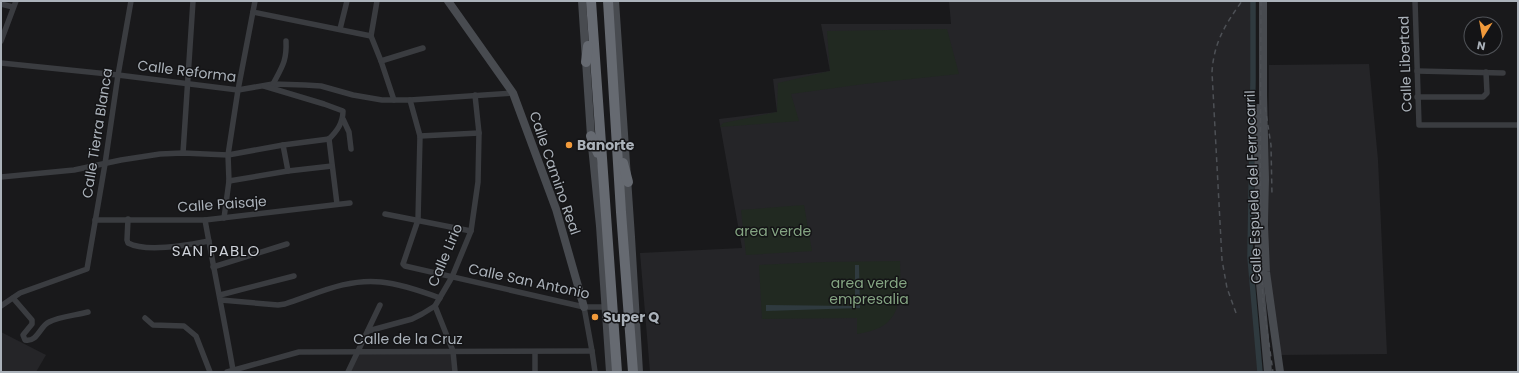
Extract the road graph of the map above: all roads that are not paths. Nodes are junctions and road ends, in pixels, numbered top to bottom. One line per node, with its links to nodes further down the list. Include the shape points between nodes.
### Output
1 (16, 1): 16 (street)
2 (131, 1): 32 (street, Calle Tierra Blanca)
3 (194, 1): 33 (street)
4 (255, 1): 17 (street)
5 (347, 1): 21 (street)
6 (377, 1): 22 (street)
7 (448, 1): 37 (street, Calle Camino Real)
8 (582, 1): 27 (street)
9 (591, 1): 18 (highway)
10 (608, 1): 20 (highway)
11 (613, 1): 20 (highway); 59 (street)
12 (1258, 1): 100 (street, Calle Espuela del Ferrocarril, via 1259,264)
13 (1263, 1): 101 (street, Calle Espuela del Ferrocarril, via 1266,272)
14 (1415, 1): 29 (street, Calle Libertad)
15 (1, 4): 16 (street)
16 (13, 7): 19 (street)
17 (253, 12): 21 (street); 36 (street)
18 (592, 18): 27 (highway); 53 (highway)
19 (3, 25): 23 (street)
20 (610, 28): 48 (highway)
21 (340, 29): 22 (street)
22 (370, 36): 26 (street)
23 (1, 41)
24 (286, 41): 34 (street, via 287,53)
25 (423, 48): 26 (street)
26 (381, 61): 40 (street)
27 (586, 62): 46 (street)
28 (1, 63): 32 (street, Calle Reforma)
29 (1417, 71): 30 (street); 39 (street, Calle Libertad)
30 (1486, 72): 31 (street); 39 (street, via 1484,97)
31 (1503, 72)
32 (118, 75): 33 (street, Calle Reforma); 54 (street, Calle Tierra Blanca)
33 (187, 84): 36 (street, Calle Reforma); 51 (street)
34 (273, 84): 35 (street, Calle Reforma); 40 (street, Calle Reforma, via 321,86 382,100)
35 (264, 86): 36 (street, Calle Reforma); 42 (street, via 343,111)
36 (238, 90): 52 (street)
37 (513, 93): 38 (street, Calle Reforma); 81 (street, Calle Camino Real, via 556,209)
38 (475, 95): 41 (street, Calle Reforma); 44 (street, Calle Lirio)
39 (1417, 97): 43 (street, Calle Libertad, via 1419,125)
40 (394, 100): 41 (street, Calle Reforma)
41 (410, 100): 45 (street)
42 (343, 119): 47 (street); 50 (street, via 349,132)
43 (1518, 125)
44 (479, 134): 45 (street); 68 (street, Calle Lirio, via 478,182)
45 (420, 136): 67 (street)
46 (591, 136): 53 (highway); 82 (street)
47 (329, 139): 49 (street); 55 (street)
48 (617, 139): 59 (highway); 98 (highway)
49 (283, 144): 52 (street); 56 (street)
50 (351, 149)
51 (183, 153): 52 (street); 54 (street, via 140,157)
52 (228, 155): 58 (street)
53 (602, 162): 97 (highway)
54 (105, 164): 57 (street, via 74,170); 65 (street, Calle Tierra Blanca)
55 (332, 166): 56 (street); 61 (street)
56 (288, 171): 58 (street)
57 (1, 177)
58 (229, 181): 63 (street)
59 (628, 182): 99 (street)
60 (350, 203): 61 (street, Calle Paisaje)
61 (337, 204): 63 (street, Calle Paisaje)
62 (385, 214): 67 (street)
63 (224, 218): 66 (street, Calle Paisaje)
64 (128, 219): 65 (street, Calle Paisaje); 66 (street, Calle Paisaje); 69 (street, via 127,240 132,245 180,246)
65 (95, 220): 74 (street, Calle Tierra Blanca, via 87,269 20,293)
66 (205, 220): 69 (street)
67 (418, 220): 68 (street); 73 (street, Calle San Antonio, via 403,264)
68 (471, 231): 73 (street, Calle Lirio)
69 (209, 241): 71 (street)
70 (287, 244): 71 (street)
71 (213, 267): 75 (street)
72 (294, 276): 75 (street)
73 (452, 276): 76 (street, Calle Lirio); 81 (street, Calle San Antonio)
74 (13, 298): 79 (street); 83 (street, via 32,320 32,324 23,335 25,340 29,341 48,322)
75 (221, 298): 76 (street, via 278,305 360,281 401,285); 90 (street)
76 (440, 298): 80 (street, Calle Lirio)
77 (1, 299): 79 (street)
78 (380, 305): 85 (street)
79 (1, 306)
80 (434, 306): 85 (street, via 412,319); 87 (street, Calle Lirio)
81 (584, 307): 82 (street, Calle San Antonio); 88 (street, Calle Camino Real)
82 (605, 307): 96 (street)
83 (88, 312)
84 (145, 318): 91 (street, via 154,325 184,326 196,336)
85 (368, 331): 86 (street)
86 (358, 351): 87 (street, Calle de la Cruz); 90 (street, Calle de la Cruz, via 299,352); 92 (street)
87 (453, 351): 89 (street, Calle de la Cruz); 93 (street, Calle Lirio)
88 (592, 351): 89 (street, Calle de la Cruz); 95 (street, Calle Camino Real)
89 (535, 352): 94 (street)
90 (230, 371)
91 (210, 372)
92 (348, 372)
93 (454, 372)
94 (535, 372)
95 (595, 372)
96 (610, 372)
97 (617, 372)
98 (633, 372)
99 (639, 372)
100 (1268, 372)
101 (1280, 372)

